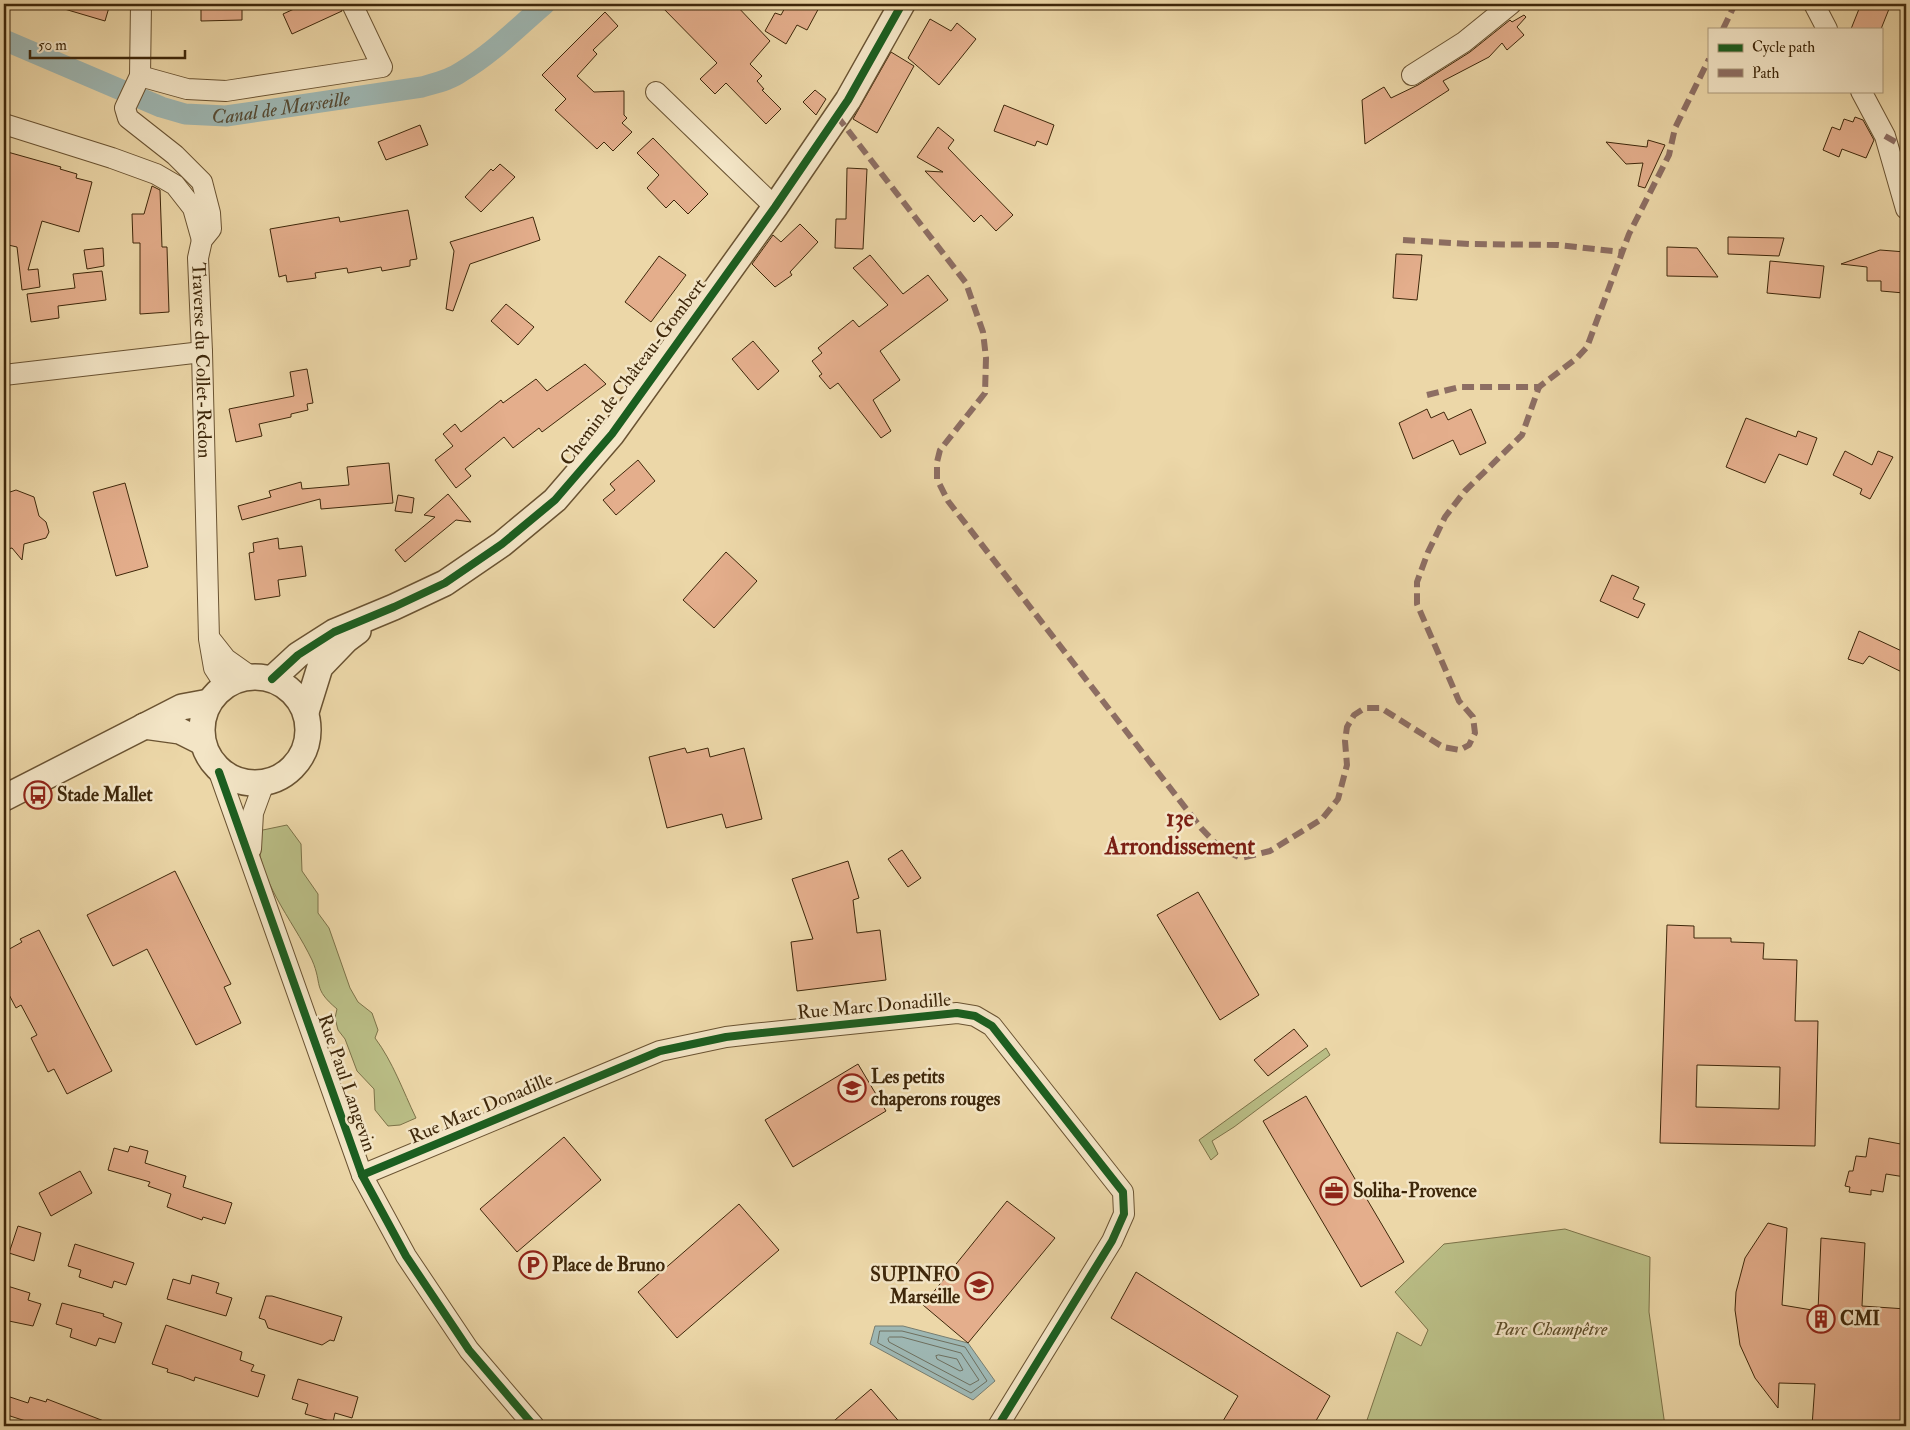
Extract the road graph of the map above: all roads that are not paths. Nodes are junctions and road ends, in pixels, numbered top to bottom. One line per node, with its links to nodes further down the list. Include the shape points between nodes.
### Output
1 (142, 4): 8 (street, Traverse du Collet-Redon)
2 (352, 4): 8 (street, via 382,67 226,91 187,89)
3 (902, 4): 12 (street, Chemin de Château-Gombert, via 848,100)
4 (1511, 4): 7 (street, via 1464,42)
5 (1814, 4): 6 (street)
6 (1826, 28)
7 (1412, 75)
8 (140, 76): 14 (street, Traverse du Collet-Redon, via 125,108 128,118 175,155 202,182 211,229)
9 (656, 92): 12 (street)
10 (1861, 92): 13 (street, via 1885,136)
11 (4, 124): 14 (street, via 112,158 156,174 175,185 193,208)
12 (775, 207): 17 (street, Chemin de Château-Gombert, via 612,434 555,500 502,544 445,583)
13 (1906, 209)
14 (202, 240): 15 (street, Traverse du Collet-Redon, via 198,258)
15 (202, 352): 16 (street); 18 (street, Traverse du Collet-Redon)
16 (4, 375)
17 (394, 607): 19 (street, Chemin de Château-Gombert, via 334,632); 21 (street, Chemin de Château-Gombert, via 346,640 320,667)
18 (209, 639): 19 (street, via 226,659); 20 (street, Traverse du Collet-Redon)
19 (261, 678): 20 (street); 21 (street, via 293,692)
20 (217, 694): 22 (street); 23 (street, via 202,721)
21 (306, 712): 25 (street, via 309,735 302,757 286,774)
22 (144, 726): 23 (street, via 180,731); 26 (street)
23 (202, 742): 24 (street)
24 (219, 772): 25 (street, via 242,782); 27 (street, Rue Paul Langevin)
25 (264, 783): 27 (street, Rue Paul Langevin, via 253,812)
26 (4, 798)
27 (251, 861): 28 (street, Rue Paul Langevin)
28 (362, 1175): 29 (street, Rue Paul Langevin, via 406,1256 469,1350); 30 (street, Rue Marc Donadille, via 660,1051 752,1034 957,1013 975,1016 992,1026 1122,1192 1124,1214 1112,1242)
29 (534, 1426)
30 (998, 1426)

